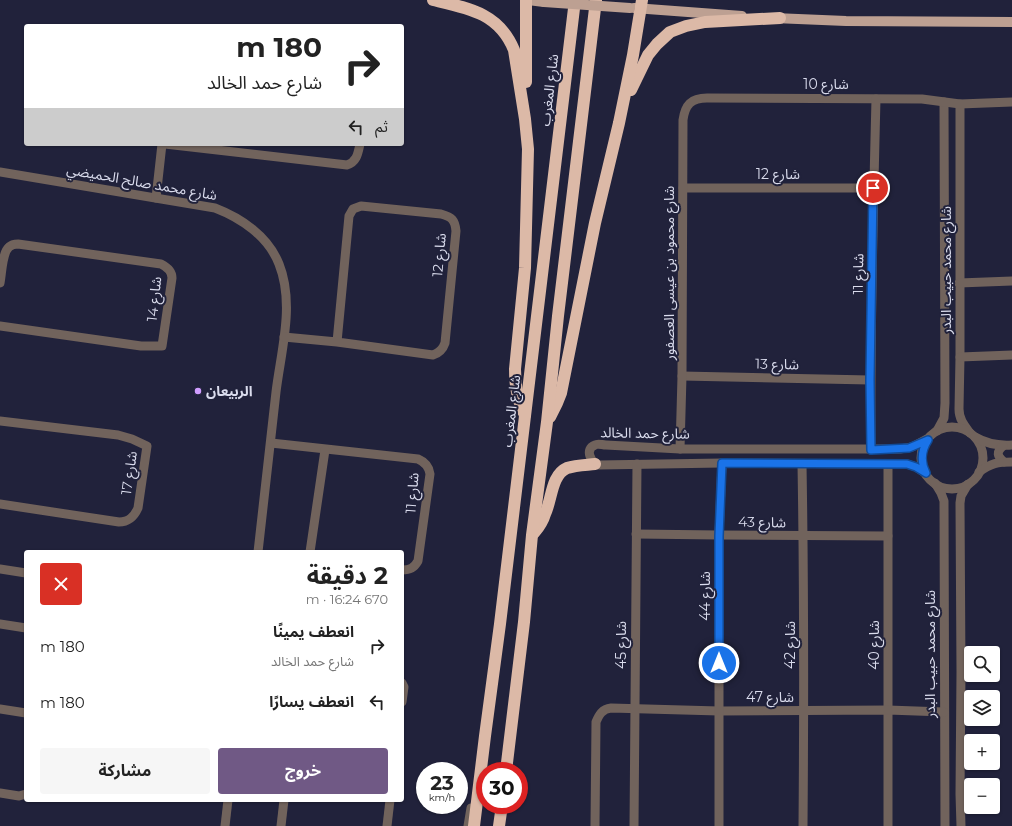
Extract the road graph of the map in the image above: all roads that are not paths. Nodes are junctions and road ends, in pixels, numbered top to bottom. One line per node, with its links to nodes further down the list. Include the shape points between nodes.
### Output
1 (432, 0): 13 (highway, via 481,14 496,24 507,36 514,50)
2 (527, 0): 5 (main road, bridge); 13 (highway)
3 (575, 0): 38 (highway, شارع المغرب)
4 (596, 0): 40 (highway)
5 (638, 6): 6 (main road); 14 (highway, via 633,55)
6 (780, 18): 7 (main road); 14 (highway, via 705,22 670,32 648,55)
7 (1012, 22)
8 (876, 99): 9 (street, شارع 10, via 698,98); 10 (street, شارع 10, via 922,99); 20 (street, شارع 11)
9 (692, 101): 19 (street, شارع محمود بن عيسى العصفور, via 685,108 683,120)
10 (944, 102): 12 (street, شارع 10); 22 (street, شارع محمد حبيب البدر)
11 (1012, 102): 12 (street, شارع 10)
12 (960, 104): 23 (street, شارع محمد حبيب البدر)
13 (525, 119): 38 (highway, via 528,149 526,268 515,369 520,407)
14 (619, 123): 40 (highway, via 595,223 561,393)
15 (164, 146): 21 (street)
16 (181, 146): 17 (street, via 347,166 352,164 358,155)
17 (360, 146)
18 (0, 172): 21 (street, شارع محمد صالح الحميضي)
19 (683, 188): 20 (street, شارع 12); 34 (street, شارع محمود بن عيسى العصفور)
20 (873, 188): 35 (street, شارع 11)
21 (156, 198): 30 (street, شارع محمد صالح الحميضي, via 215,208 229,213 248,225 264,240 278,262 286,287)
22 (944, 224): 23 (street, via 952,229); 24 (street, شارع محمد حبيب البدر)
23 (959, 225): 25 (street, شارع محمد حبيب البدر)
24 (944, 240): 25 (street, via 953,236); 36 (street, شارع محمد حبيب البدر)
25 (959, 242): 28 (street, شارع محمد حبيب البدر)
26 (1012, 281): 28 (street)
27 (0, 283): 29 (street, شارع 14, via 6,252 12,244 161,264 169,269 172,278 162,346 141,346)
28 (960, 283): 33 (street, شارع محمد حبيب البدر)
29 (0, 326)
30 (284, 338): 31 (street, شارع 12); 44 (street, شارع محمد صالح الحميضي)
31 (336, 342): 31 (street, شارع 12, via 349,216 353,209 361,206 441,214 453,220 456,231 445,343 441,350 433,354)
32 (1012, 355): 33 (street)
33 (960, 357): 37 (street, شارع محمد حبيب البدر)
34 (682, 376): 35 (street, شارع 13); 46 (street, شارع محمود بن عيسى العصفور)
35 (870, 380): 50 (street, شارع 11)
36 (945, 403): 37 (street, via 951,409); 41 (street, شارع محمد حبيب البدر, via 944,418)
37 (959, 404): 42 (street, شارع محمد حبيب البدر, via 963,424)
38 (525, 416): 89 (highway, شارع المغرب)
39 (0, 421): 63 (street, شارع 17, via 118,436 147,446 139,503 136,513 128,521 119,522)
40 (547, 422): 67 (highway)
41 (937, 431): 42 (street, via 954,427); 43 (street)
42 (972, 435): 45 (street, via 991,444); 59 (street, via 982,453 983,460)
43 (928, 440): 50 (street, شارع حمد الخالد, via 909,448); 60 (street, via 922,453)
44 (271, 443): 49 (street, شارع 11); 71 (street, شارع محمد صالح الحميضي)
45 (1008, 446): 51 (street, via 999,449 998,454 1000,459)
46 (680, 449): 47 (street, شارع حمد الخالد); 54 (street, شارع حمد الخالد, via 596,444 589,453)
47 (750, 449): 48 (street, شارع حمد الخالد); 53 (street, via 755,455)
48 (772, 449): 50 (street, شارع حمد الخالد); 56 (street, via 767,458)
49 (325, 450): 72 (street); 74 (street, شارع 11, via 418,459 428,467 430,474 418,561 410,570)
50 (871, 450)
51 (1008, 462): 59 (street, via 991,464)
52 (722, 463): 53 (street); 55 (street); 68 (street, شارع 44)
53 (751, 463): 56 (street)
54 (595, 464): 55 (street); 67 (highway, via 566,468 559,474 546,514)
55 (637, 464): 66 (street, شارع 45)
56 (772, 464): 57 (street)
57 (802, 464): 58 (street); 69 (street, شارع 42)
58 (888, 464): 60 (street, via 912,465); 70 (street, شارع 40)
59 (979, 472): 62 (street)
60 (926, 473): 61 (street)
61 (935, 483): 62 (street, via 952,488); 64 (street, شارع محمد حبيب البدر, via 943,498)
62 (968, 484): 65 (street, via 962,496)
63 (0, 504)
64 (944, 513): 65 (street, via 955,510); 76 (street, شارع محمد حبيب البدر)
65 (960, 514): 77 (street)
66 (636, 534): 68 (street, شارع 43); 82 (street, شارع 45)
67 (532, 536): 90 (highway)
68 (719, 536): 69 (street, شارع 43); 85 (street, شارع 44)
69 (804, 536): 70 (street, شارع 43); 86 (street, شارع 42)
70 (888, 536): 84 (street, شارع 40)
71 (258, 550)
72 (310, 550)
73 (0, 569): 75 (street)
74 (404, 570)
75 (24, 573)
76 (944, 596): 77 (street, via 948,602); 78 (street, شارع محمد حبيب البدر)
77 (961, 599): 79 (street)
78 (944, 618): 79 (street, via 956,616); 87 (street, شارع محمد حبيب البدر)
79 (961, 621): 93 (street)
80 (0, 624): 81 (street)
81 (24, 628)
82 (635, 708): 85 (street, شارع 47); 107 (street, شارع 47, via 608,708 603,710 596,722); 108 (street, شارع 45)
83 (0, 709): 88 (street)
84 (888, 710): 86 (street, شارع 47); 87 (street, شارع 47); 111 (street, شارع 40)
85 (719, 711): 86 (street, شارع 47); 109 (street, شارع 44)
86 (804, 711): 110 (street, شارع 42)
87 (944, 712): 91 (street, شارع محمد حبيب البدر)
88 (24, 713)
89 (485, 736): 104 (street); 105 (highway, شارع المغرب)
90 (507, 762)
91 (945, 792): 93 (street, via 949,797); 98 (street, شارع محمد حبيب البدر)
92 (0, 793): 94 (street)
93 (960, 794): 99 (street)
94 (24, 795)
95 (228, 802): 101 (street)
96 (284, 802): 102 (street)
97 (390, 802): 103 (street)
98 (945, 812): 99 (street, via 950,809); 112 (street, شارع محمد حبيب البدر)
99 (961, 812): 113 (street)
100 (501, 814): 106 (highway)
101 (227, 826)
102 (281, 826)
103 (387, 826)
104 (468, 826)
105 (474, 826)
106 (499, 826)
107 (595, 826)
108 (634, 826)
109 (719, 826)
110 (803, 826)
111 (888, 826)
112 (945, 826)
113 (961, 826)

